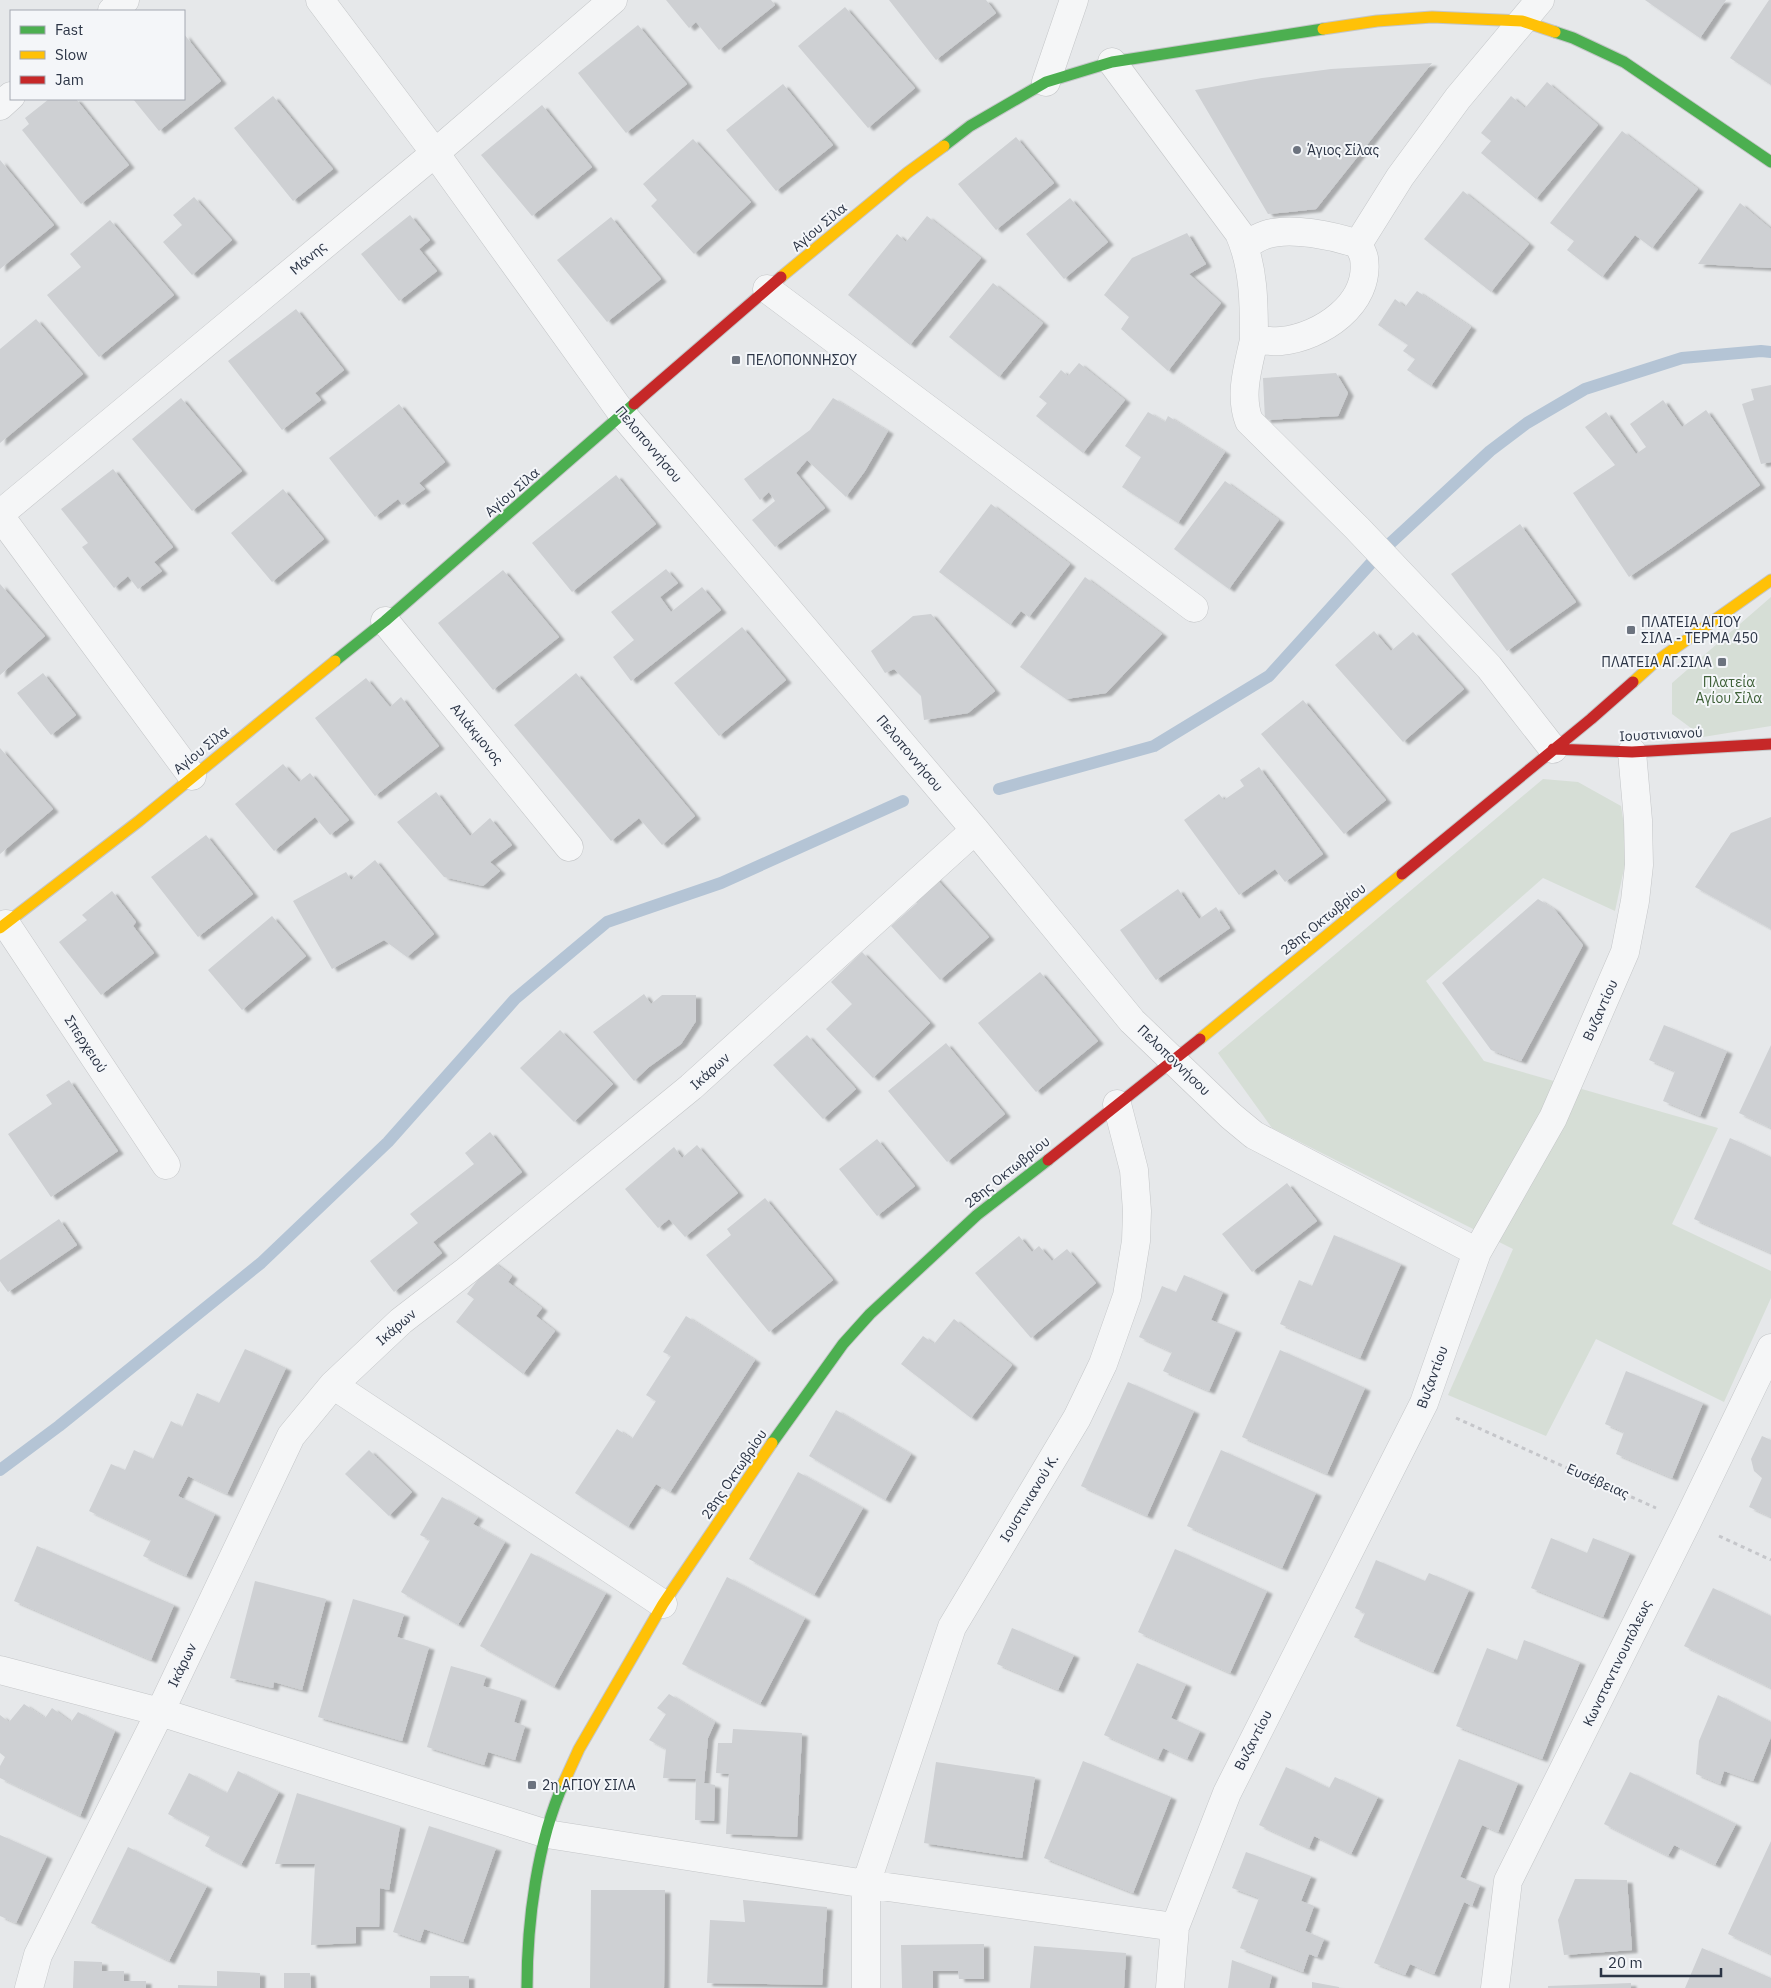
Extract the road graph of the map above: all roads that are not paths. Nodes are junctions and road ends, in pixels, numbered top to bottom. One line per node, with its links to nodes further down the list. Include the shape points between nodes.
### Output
1 (125, 0): 6 (street)
2 (320, 0): 12 (street, Πελοποννήσου)
3 (613, 0): 12 (street, Μάνης)
4 (1074, 0): 9 (street)
5 (1540, 0): 7 (street)
6 (113, 10)
7 (1522, 21): 8 (street, Αγίου Σίλα, via 1432,17 1377,21); 13 (street, Αγίου Σίλα, via 1573,38 1624,62); 14 (street, via 1458,98 1400,177)
8 (1112, 62): 9 (street, Αγίου Σίλα); 15 (street, via 1239,233)
9 (1046, 82): 16 (street, Αγίου Σίλα, via 970,126 907,173)
10 (10, 97): 11 (street)
11 (0, 106)
12 (435, 153): 18 (street, Πελοποννήσου); 19 (street, Μάνης)
13 (1771, 162)
14 (1358, 244): 15 (street, via 1333,236 1281,232 1266,234); 17 (street, via 1364,258 1363,273 1359,290 1344,313 1297,337 1281,341)
15 (1245, 246): 17 (street, via 1254,294)
16 (768, 289): 18 (street, Αγίου Σίλα); 21 (street)
17 (1254, 340): 24 (street, via 1244,390 1244,409 1249,421 1357,528 1488,667)
18 (624, 416): 22 (street, Αγίου Σίλα); 27 (street, Πελοποννήσου)
19 (0, 515): 26 (street)
20 (1771, 580): 24 (street, 28ης Οκτωβρίου, via 1654,663)
21 (1194, 608)
22 (386, 621): 26 (street, Αγίου Σίλα); 28 (street, Αλιάκμονος)
23 (1771, 744): 25 (street, Ιουστινιανού)
24 (1553, 749): 25 (street, Ιουστινιανού); 30 (street, 28ης Οκτωβρίου)
25 (1632, 752): 33 (street, Βυζαντίου, via 1639,865 1625,952 1552,1118)
26 (192, 776): 29 (street, Αγίου Σίλα, via 140,821)
27 (975, 830): 30 (street, Πελοποννήσου, via 1132,1021); 35 (street, Ικάρων, via 691,1088 466,1272 401,1321)
28 (569, 847)
29 (3, 926): 32 (street, Σπερχειού)
30 (1175, 1060): 31 (street, 28ης Οκτωβρίου); 33 (street, Πελοποννήσου, via 1254,1135)
31 (1117, 1104): 36 (street, 28ης Οκτωβρίου, via 978,1215 870,1314 821,1372); 40 (street, Ιουστινιανού Κ., via 1134,1170 1137,1211 1136,1241 1127,1296 1103,1364 1077,1418 952,1627)
32 (166, 1165)
33 (1477, 1252): 41 (street, Βυζαντίου, via 1424,1403 1227,1793)
34 (1771, 1348): 46 (street, Κωνσταντινουπόλεως, via 1508,1881)
35 (333, 1385): 36 (street); 38 (street, Ικάρων, via 291,1436)
36 (663, 1604): 39 (street, 28ης Οκτωβρίου, via 579,1749 562,1787)
37 (0, 1670): 38 (street)
38 (160, 1712): 39 (street); 42 (street, Ικάρων, via 38,1955)
39 (547, 1834): 40 (street); 43 (street, 28ης Οκτωβρίου, via 532,1902)
40 (866, 1884): 41 (street); 44 (street, Ιουστινιανού Κ.)
41 (1175, 1926): 45 (street, Βυζαντίου)
42 (30, 1988)
43 (528, 1988)
44 (866, 1988)
45 (1170, 1988)
46 (1495, 1988)

